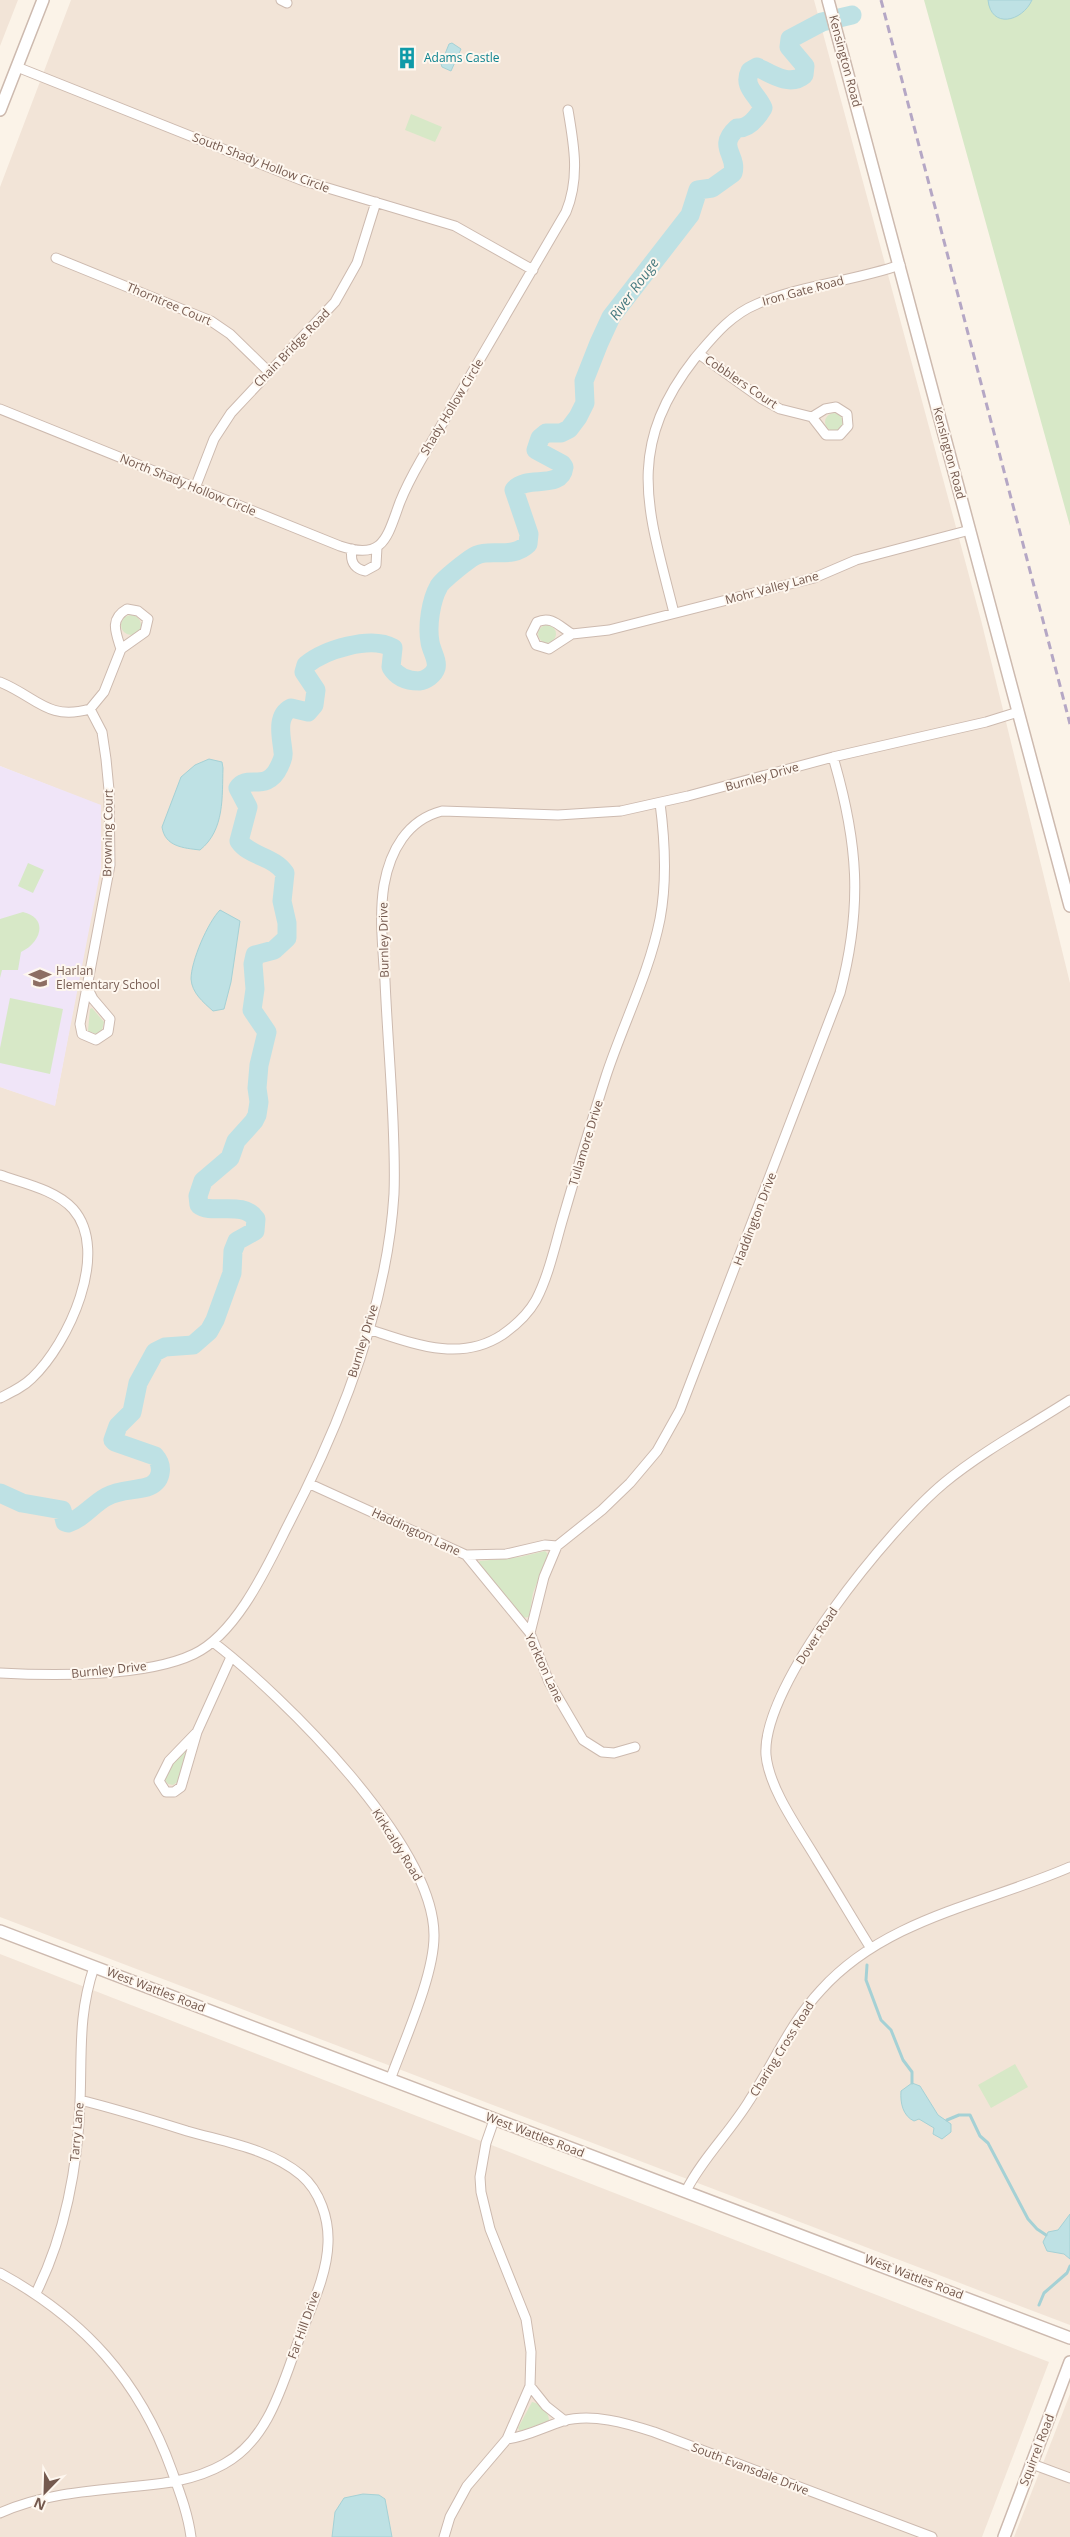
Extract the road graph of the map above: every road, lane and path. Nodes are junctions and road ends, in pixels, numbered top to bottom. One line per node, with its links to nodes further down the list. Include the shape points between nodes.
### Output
1 (42, 0): 3 (street)
2 (829, 4): 8 (street, Kensington Road)
3 (16, 68): 4 (street); 6 (street, South Shady Hollow Circle, via 300,180)
4 (0, 110)
5 (568, 110): 9 (street, Shady Hollow Circle, via 575,158 573,192 566,212)
6 (376, 202): 9 (street, South Shady Hollow Circle, via 455,226); 11 (street, Chain Bridge Road, via 357,263 336,302)
7 (56, 258): 11 (street, Thorntree Court, via 211,321 230,334)
8 (900, 264): 10 (street, Iron Gate Road, via 758,303 729,321); 15 (street, Kensington Road)
9 (533, 270): 16 (street, Shady Hollow Circle, via 421,460 400,501 389,534)
10 (699, 354): 13 (street, Cobblers Court, via 762,399); 18 (street, Iron Gate Road, via 666,403 648,458 648,508)
11 (269, 372): 14 (street, Chain Bridge Road, via 223,424)
12 (0, 409): 14 (street, North Shady Hollow Circle)
13 (812, 417)
14 (195, 488): 17 (street, North Shady Hollow Circle)
15 (970, 530): 18 (street, Mohr Valley Lane, via 856,560 807,580); 23 (street, Kensington Road)
16 (378, 547): 17 (street, North Shady Hollow Circle, via 359,551); 17 (street, Shady Hollow Circle, via 376,565 365,571 352,562)
17 (352, 549)
18 (674, 613): 19 (street, Mohr Valley Lane, via 602,632)
19 (572, 634)
20 (121, 649): 20 (street, via 145,632 148,620 138,611 127,609 118,615 115,634); 22 (street, via 104,692)
21 (0, 682): 22 (street, via 52,712 70,714)
22 (90, 710): 27 (street, Browning Court, via 104,744 110,790 110,847 108,879)
23 (1018, 712): 24 (street, Burnley Drive); 26 (street, Kensington Road)
24 (833, 757): 25 (street, Burnley Drive); 33 (street, Haddington Drive, via 851,827 856,882 854,927 840,993 705,1349 668,1433 657,1451 619,1494)
25 (660, 803): 29 (street, Tullamore Drive, via 664,879 656,937 606,1076 550,1263 535,1300 516,1324 501,1336 461,1350 434,1348); 29 (street, Burnley Drive, via 558,815 442,811 416,822 397,846 388,866 382,925 394,1193 380,1284)
26 (1070, 906)
27 (87, 987): 27 (street, Browning Court, via 80,1031 87,1038 96,1040 108,1032 110,1019)
28 (0, 1175): 30 (street, via 66,1203 84,1226 89,1250 88,1267 78,1298 53,1353 25,1384)
29 (368, 1329): 32 (street, Burnley Drive)
30 (0, 1398)
31 (1070, 1400): 43 (street, Dover Road, via 970,1463 912,1512 826,1620 774,1711 766,1743 771,1775 796,1827)
32 (310, 1484): 34 (street, Haddington Lane); 36 (street, Burnley Drive, via 246,1600 228,1627)
33 (557, 1546): 34 (street, Haddington Lane, via 545,1545 506,1554); 35 (street, Haddington Drive, via 542,1584)
34 (466, 1555): 35 (street, Yorkton Lane)
35 (530, 1633): 40 (street, Yorkton Lane, via 549,1682 583,1740 602,1752 614,1753)
36 (213, 1642): 37 (street); 38 (street, Burnley Drive, via 180,1659 125,1669 63,1675)
37 (231, 1657): 39 (street); 45 (street, Kirkcaldy Road, via 277,1697 355,1782 407,1856 427,1897 434,1928 431,1958)
38 (0, 1673)
39 (197, 1732): 39 (street, via 181,1787 174,1792 166,1792 159,1781 163,1769)
40 (635, 1747)
41 (1070, 1867): 43 (street, Charing Cross Road, via 913,1925)
42 (0, 1931): 44 (street, West Wattles Road)
43 (870, 1947): 48 (street, Charing Cross Road, via 831,1979 807,2006 747,2105 693,2177)
44 (94, 1967): 45 (street, West Wattles Road); 46 (street, Tarry Lane, via 82,2016)
45 (390, 2080): 47 (street, West Wattles Road)
46 (80, 2100): 50 (street, Tarry Lane, via 71,2185 56,2243); 58 (street, Far Hill Drive, via 273,2157 309,2184 326,2220 328,2244 321,2276 282,2386 261,2428 235,2458 201,2476)
47 (494, 2120): 48 (street, West Wattles Road); 53 (street, via 486,2143 480,2177 481,2192 490,2229 526,2319 532,2352)
48 (686, 2192): 51 (street, West Wattles Road)
49 (0, 2273): 50 (street)
50 (36, 2293): 58 (street, via 93,2341 133,2389 158,2433)
51 (1070, 2338)
52 (1070, 2362): 56 (street, Squirrel Road)
53 (530, 2386): 54 (street, via 546,2406); 55 (street)
54 (565, 2420): 55 (street); 62 (street, South Evansdale Drive, via 607,2420 638,2427)
55 (507, 2439): 61 (street, via 467,2486 450,2517)
56 (1032, 2464): 57 (street); 63 (street, Squirrel Road)
57 (1070, 2478)
58 (176, 2482): 59 (street, Far Hill Drive, via 76,2492); 60 (street)
59 (0, 2513)
60 (191, 2537)
61 (444, 2537)
62 (932, 2537)
63 (1004, 2537)

